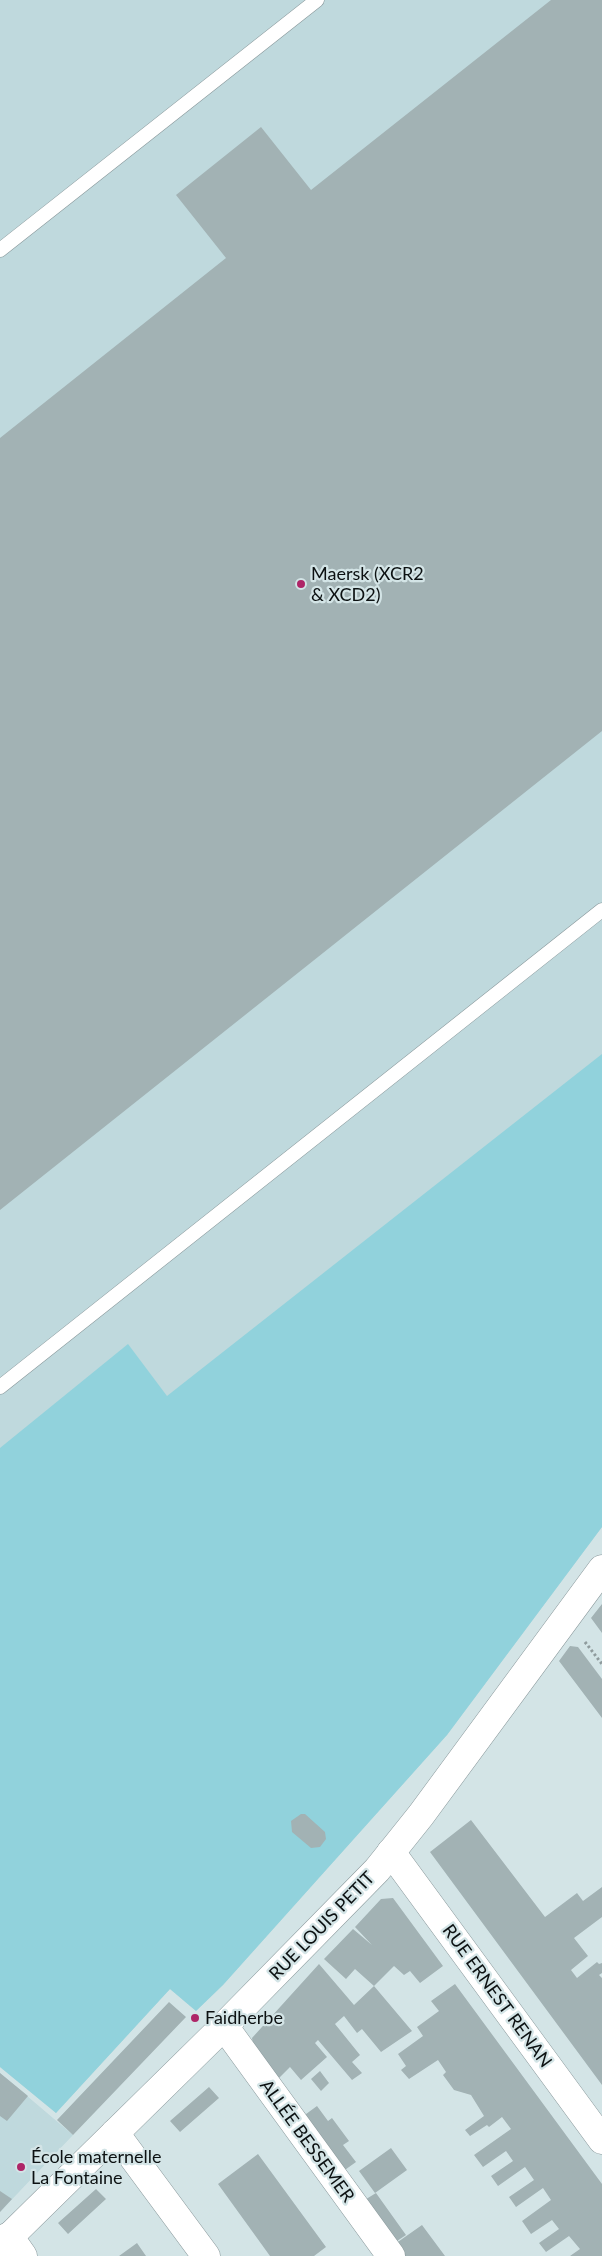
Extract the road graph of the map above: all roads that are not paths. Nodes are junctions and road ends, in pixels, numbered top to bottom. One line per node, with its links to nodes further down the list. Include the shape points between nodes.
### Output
1 (317, 0): 2 (lane)
2 (0, 250)
3 (602, 910): 4 (lane)
4 (0, 1387)
5 (602, 1569): 6 (street, RUE LOUIS PETIT)
6 (391, 1852): 7 (street, RUE LOUIS PETIT, via 336,1914); 9 (street, RUE ERNEST RENAN)
7 (224, 2026): 8 (street, RUE LOUIS PETIT); 12 (street, ALLÉE BESSEMER)
8 (115, 2133): 10 (street, RUE LOUIS PETIT); 11 (street)
9 (602, 2140)
10 (11, 2246)
11 (206, 2256)
12 (391, 2256)

